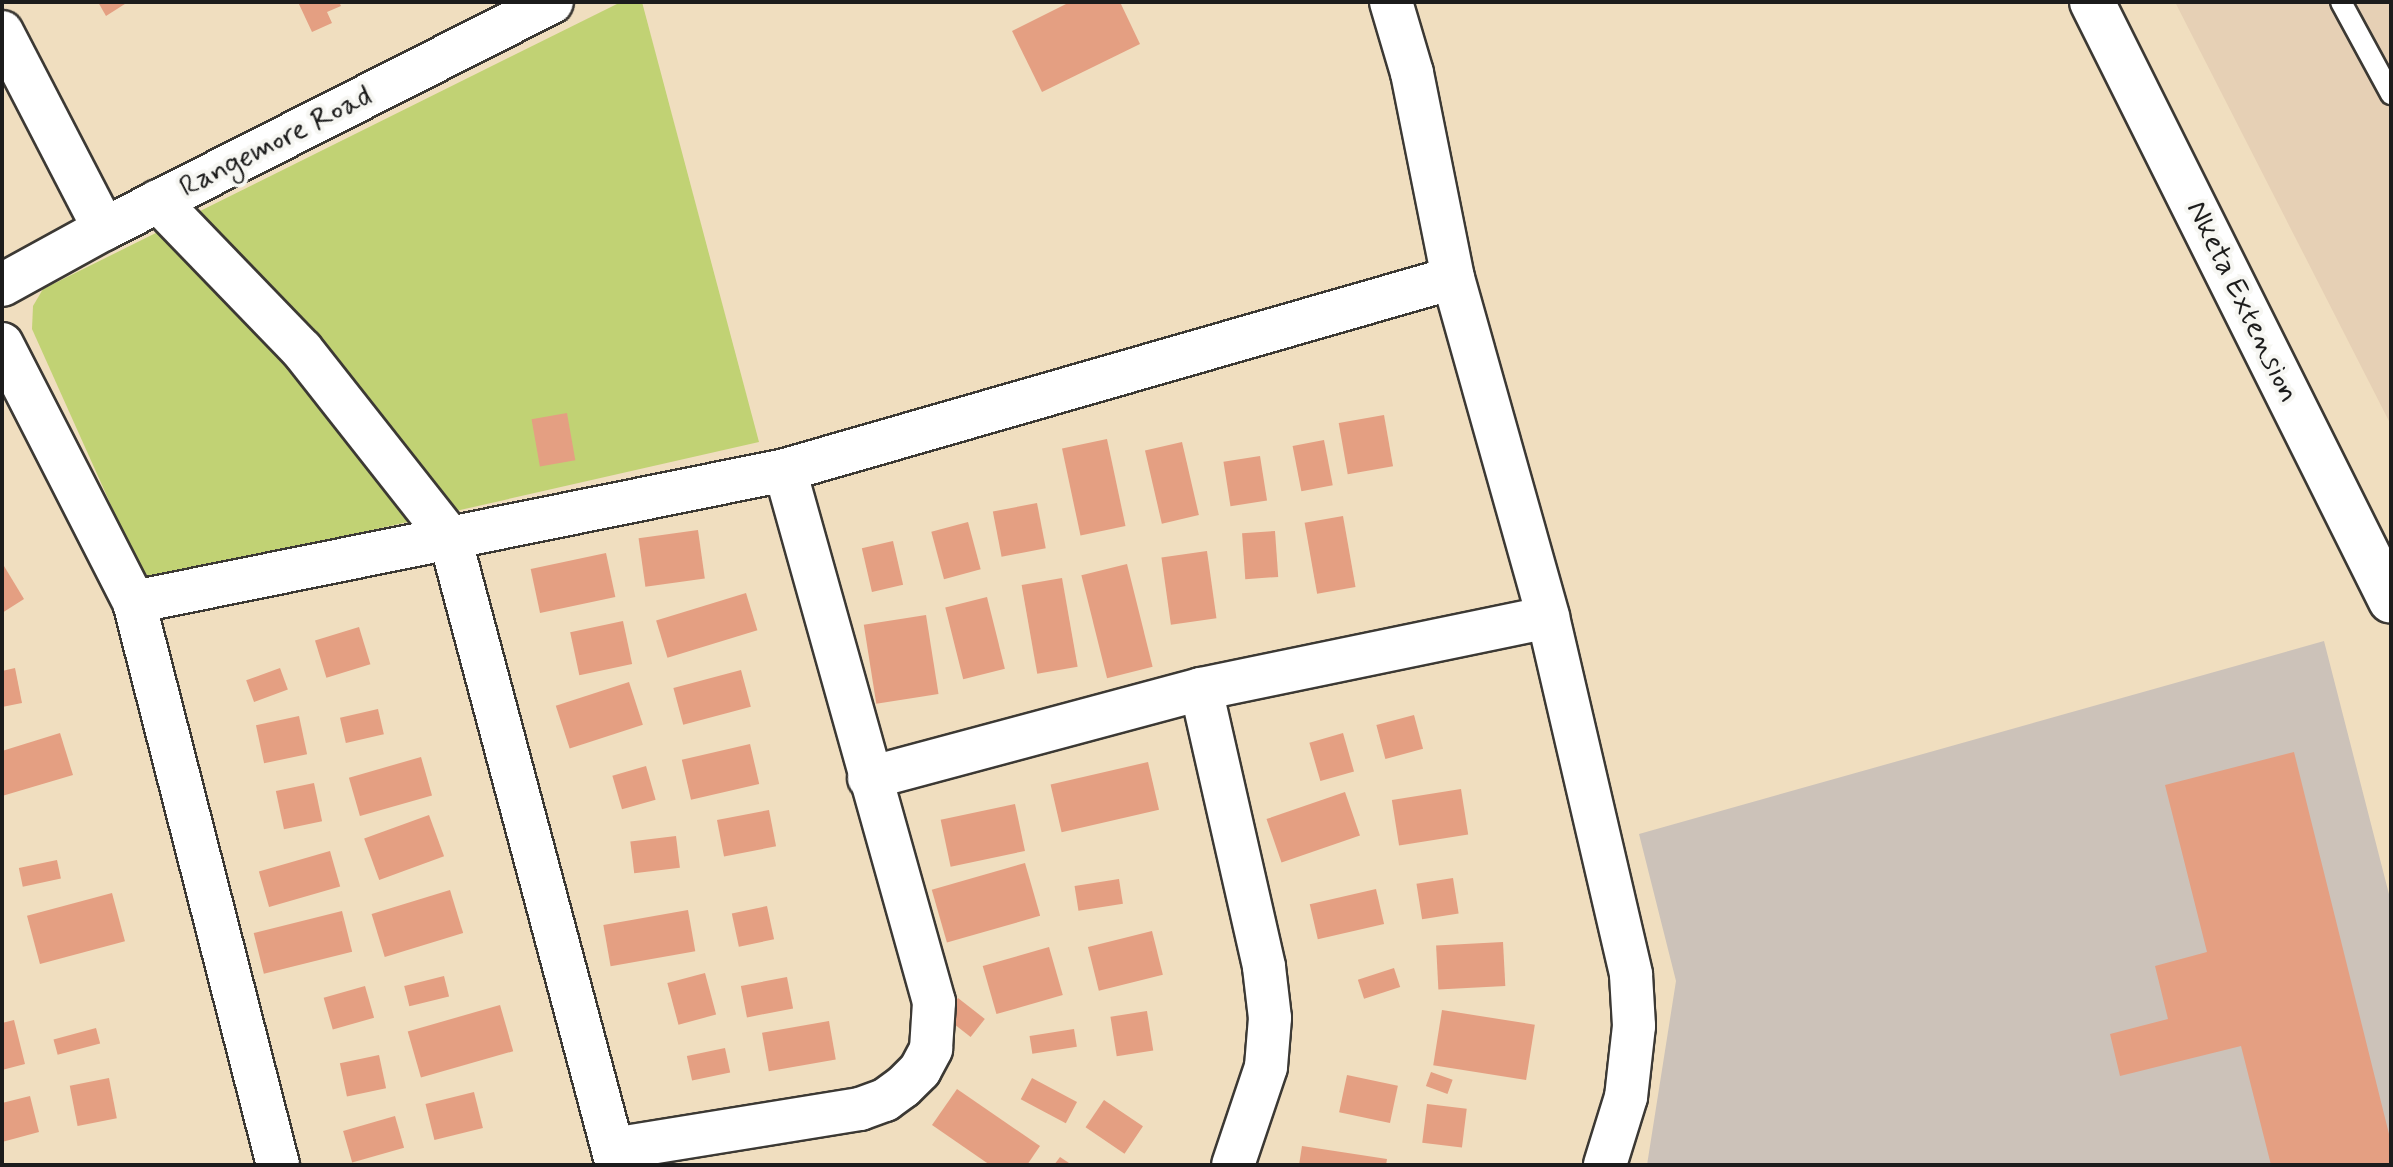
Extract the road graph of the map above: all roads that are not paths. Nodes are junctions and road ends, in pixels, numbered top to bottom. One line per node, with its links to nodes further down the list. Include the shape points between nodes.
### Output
1 (552, 2): 7 (street, Rangemore Road)
2 (1391, 2): 9 (street, via 1412,73)
3 (2092, 2): 14 (street, Nketa Extension)
4 (2341, 2): 6 (lane)
5 (2, 32): 8 (street)
6 (2391, 94)
7 (158, 201): 8 (street, Rangemore Road); 13 (street, via 302,350)
8 (104, 229): 10 (street, Rangemore Road)
9 (1453, 278): 12 (street); 16 (street)
10 (2, 285)
11 (2, 344): 15 (street)
12 (785, 470): 13 (street); 18 (street)
13 (450, 538): 15 (street); 19 (street)
14 (2391, 601)
15 (134, 602): 20 (street)
16 (1548, 617): 17 (street); 22 (street, via 1631,975 1634,1026 1626,1097)
17 (1201, 689): 18 (street); 21 (street, via 1264,967 1270,1018 1266,1067)
18 (869, 778): 19 (street, via 934,1002 931,1049 920,1070 885,1100 860,1109)
19 (615, 1157)
20 (278, 1165)
21 (1233, 1165)
22 (1605, 1165)

